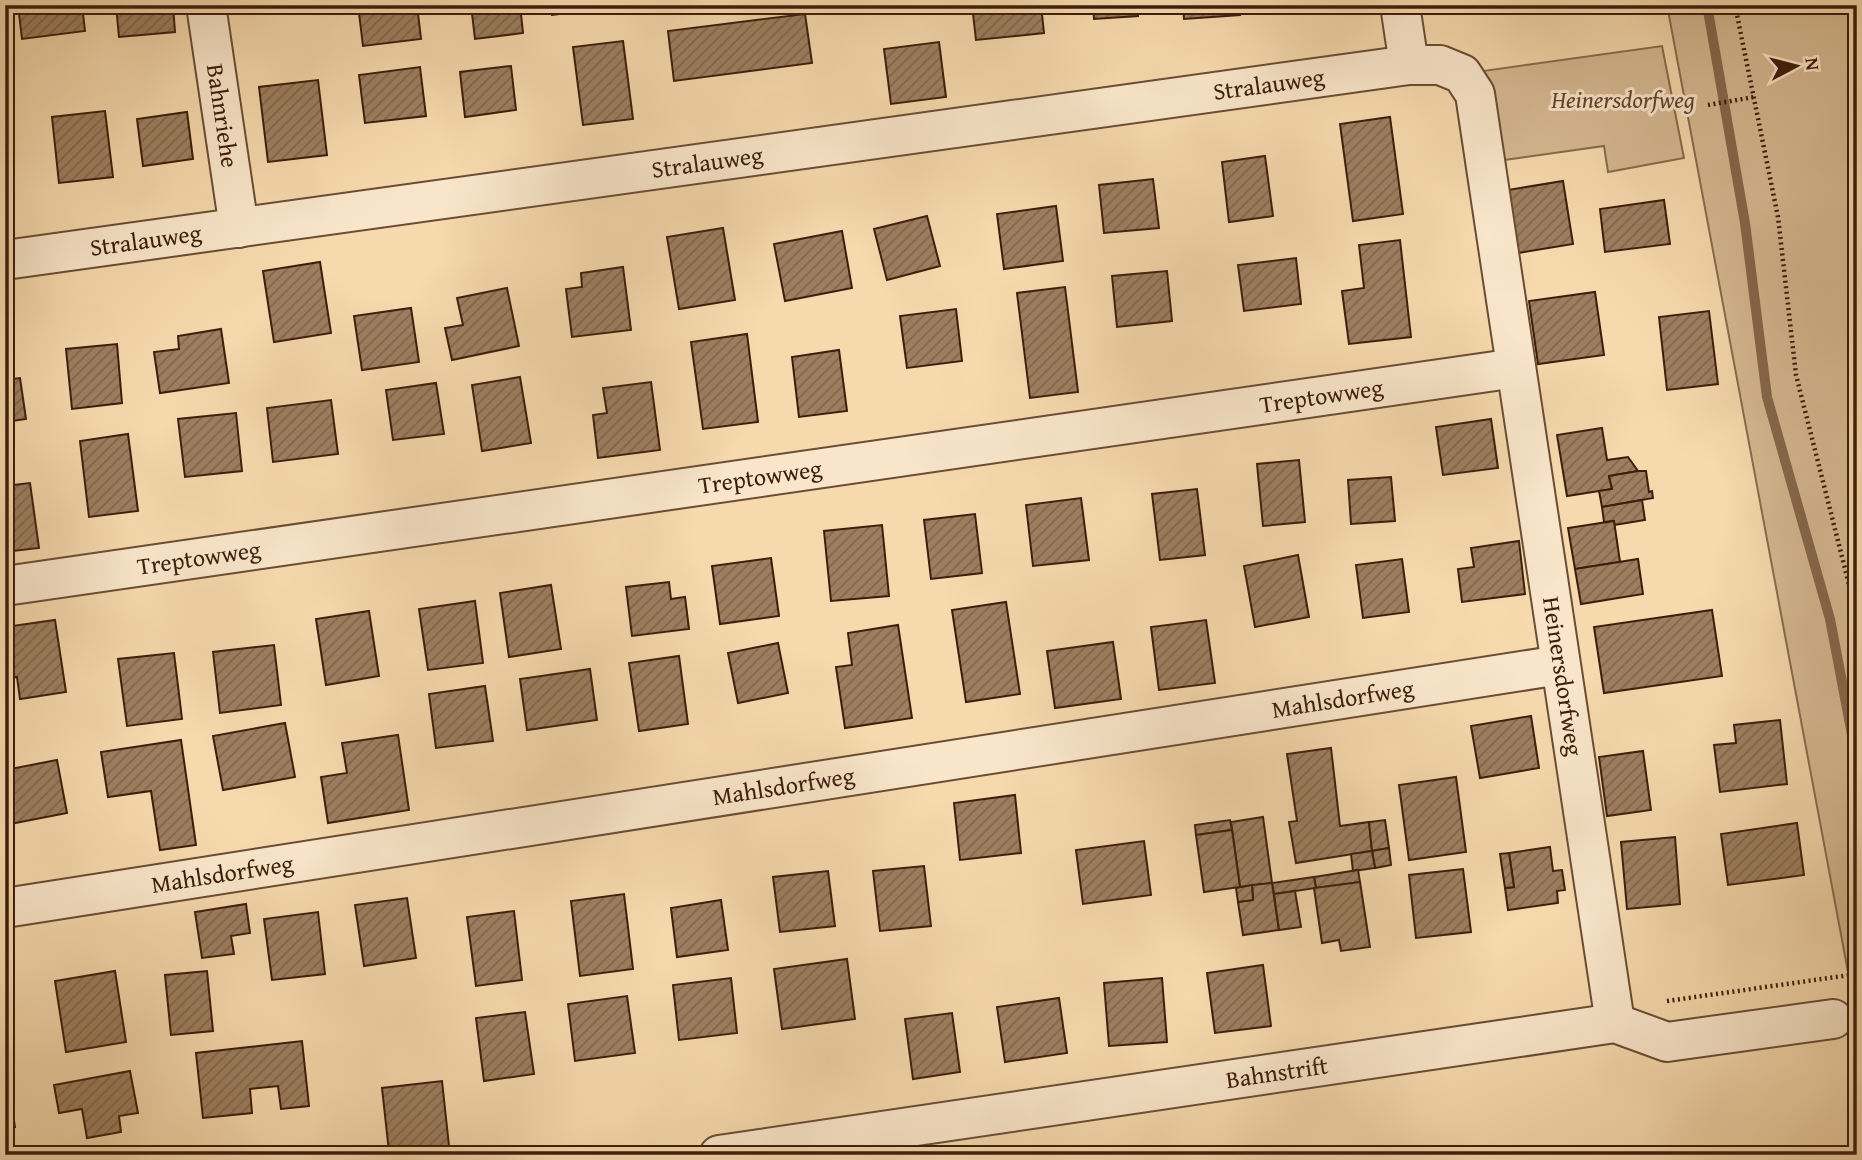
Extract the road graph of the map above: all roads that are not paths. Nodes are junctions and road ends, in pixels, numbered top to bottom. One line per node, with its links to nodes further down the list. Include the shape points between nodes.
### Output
1 (206, 5): 4 (street, Bahnriehe)
2 (1400, 5): 3 (street)
3 (1409, 65): 4 (street, Stralauweg); 6 (street, Heinersdorfweg, via 1440,65 1462,74 1475,94)
4 (239, 228): 5 (street, Stralauweg)
5 (5, 260)
6 (1516, 368): 7 (street, Treptowweg); 8 (street, Heinersdorfweg)
7 (5, 586)
8 (1560, 665): 9 (street, Mahlsdorfweg); 10 (street, Heinersdorfweg)
9 (5, 908)
10 (1614, 1016): 11 (street, Bahnstrift, via 1667,1042); 12 (street, Bahnstrift)
11 (1833, 1019)
12 (719, 1155)

